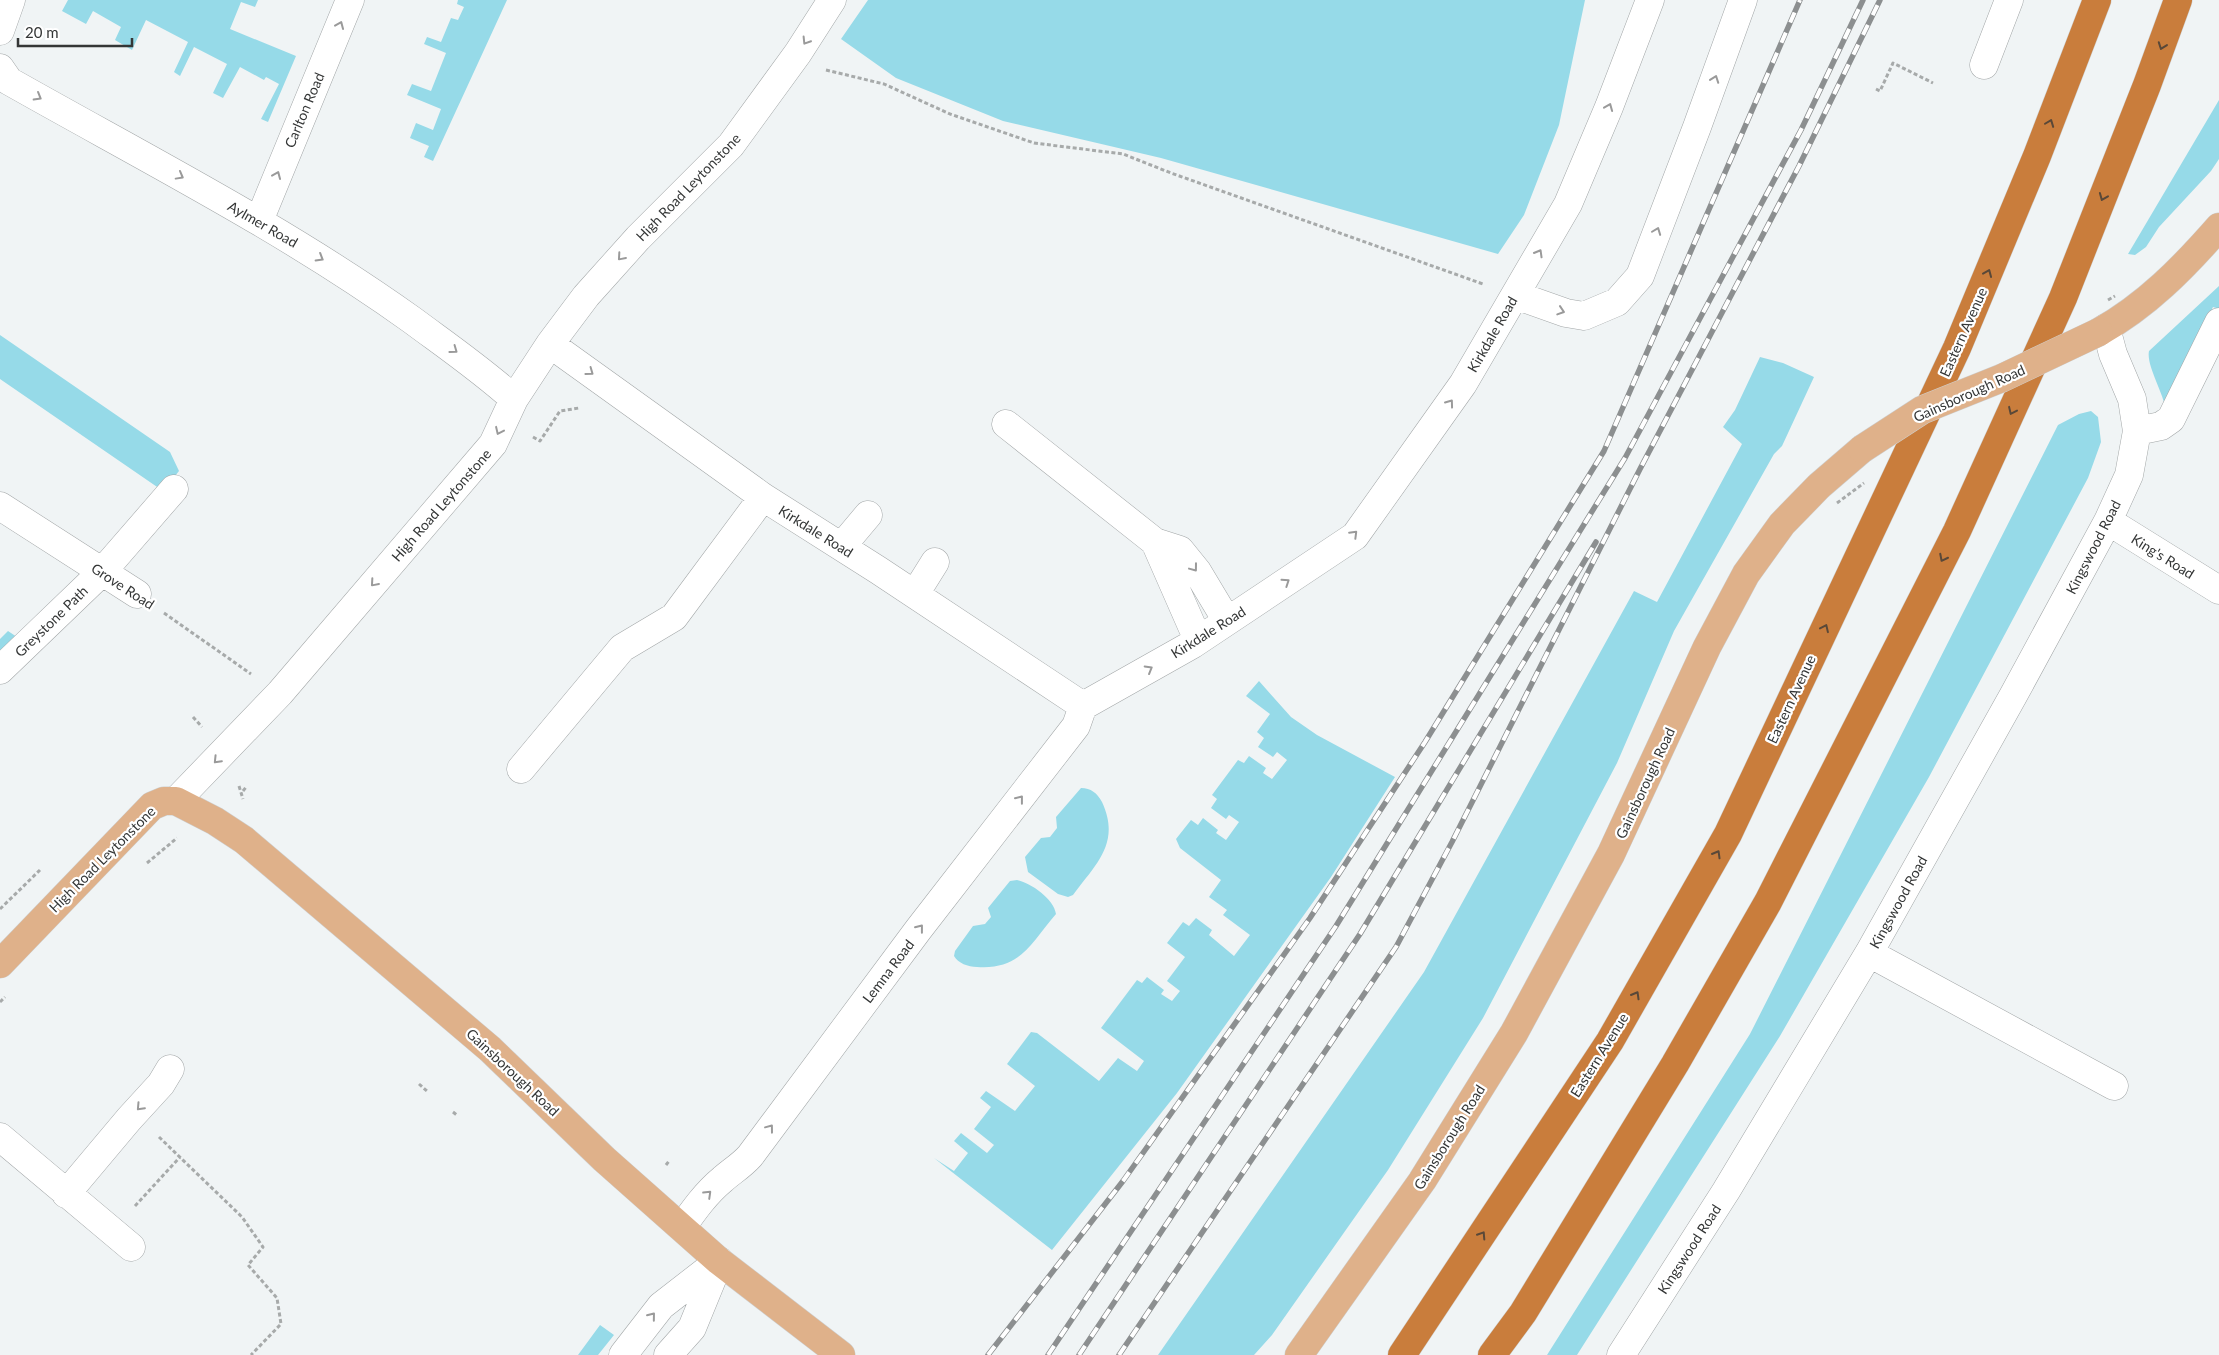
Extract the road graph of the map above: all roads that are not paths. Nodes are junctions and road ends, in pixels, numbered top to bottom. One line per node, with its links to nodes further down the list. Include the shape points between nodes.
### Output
1 (11, 0): 9 (street)
2 (350, 0): 12 (street, Carlton Road, one-way to 2)
3 (832, 0): 17 (street, High Road Leytonstone, one-way to 17, via 731,145 638,238 586,296)
4 (1650, 0): 14 (street, Kirkdale Road, one-way to 4, via 1568,204)
5 (1743, 0): 14 (street, one-way to 5, via 1584,316 1617,302 1640,276)
6 (2009, 0): 10 (street)
7 (2097, 0): 48 (highway, Eastern Avenue, one-way to 7, via 1610,1042 1728,834 1957,348 2037,156)
8 (2178, 0): 49 (highway, one-way to 49, via 2063,298 1957,531 1768,902 1675,1064)
9 (0, 31)
10 (1984, 65)
11 (0, 68): 12 (street, Aylmer Road, one-way to 12, via 9,80)
12 (259, 220): 18 (street, Aylmer Road, one-way to 18, via 356,280 476,366)
13 (2219, 227): 16 (main road, Gainsborough Road, via 2178,273 2129,314)
14 (1515, 295): 33 (street, Kirkdale Road, one-way to 14, via 1354,536 1463,384)
15 (2219, 322): 20 (street, via 2171,418 2160,426)
16 (2103, 330): 20 (street, Kingswood Road, via 2132,398); 53 (main road, Gainsborough Road, bridge, via 2002,378 1922,410 1862,449 1818,486 1782,524 1746,574 1707,648 1611,854 1514,1033 1422,1181)
17 (550, 344): 18 (street, High Road Leytonstone); 22 (street, Kirkdale Road, one-way to 22)
18 (514, 399): 38 (street, High Road Leytonstone, one-way to 38, via 493,444 280,694)
19 (1006, 424): 26 (street)
20 (2137, 431): 25 (street, Kingswood Road, via 2129,475)
21 (174, 490): 29 (street, Greystone Path)
22 (763, 497): 27 (street, Kirkdale Road); 37 (street, via 674,616 622,648)
23 (0, 506): 29 (street, Grove Road)
24 (868, 515): 27 (street)
25 (2108, 521): 30 (street, King's Road); 39 (street, Kingswood Road)
26 (1156, 542): 33 (street, one-way to 33, via 1180,550 1197,571); 34 (street)
27 (842, 546): 32 (street, Kirkdale Road)
28 (935, 562): 32 (street)
29 (102, 572): 31 (street, Grove Road); 35 (street, Greystone Path)
30 (2219, 590)
31 (137, 594)
32 (915, 594): 36 (street, Kirkdale Road)
33 (1227, 621): 34 (street, Kirkdale Road)
34 (1198, 640): 36 (street, Kirkdale Road, one-way to 34)
35 (0, 670)
36 (1083, 706): 45 (street, Lemna Road, one-way to 36, via 701,1200 750,1156 918,930 1076,726)
37 (521, 769)
38 (176, 801): 40 (main road, High Road Leytonstone, via 152,806); 45 (main road, Gainsborough Road, via 244,840 369,944 490,1049 604,1159)
39 (1869, 953): 42 (street); 58 (street, Kingswood Road, via 1726,1191)
40 (0, 964)
41 (170, 1068): 44 (street, one-way to 44, via 161,1084 128,1118)
42 (2114, 1086)
43 (0, 1137): 44 (street)
44 (66, 1194): 46 (street)
45 (682, 1227): 47 (main road, Gainsborough Road)
46 (122, 1239)
47 (719, 1261): 50 (street, one-way to 47, via 661,1306); 51 (street, via 692,1328); 52 (main road, Gainsborough Road)
48 (1456, 1275): 54 (highway); 55 (highway, Eastern Avenue)
49 (1523, 1313): 56 (highway); 57 (highway)
50 (623, 1355)
51 (668, 1355)
52 (841, 1355)
53 (1299, 1355)
54 (1394, 1355)
55 (1402, 1355)
56 (1492, 1355)
57 (1498, 1355)
58 (1621, 1355)

